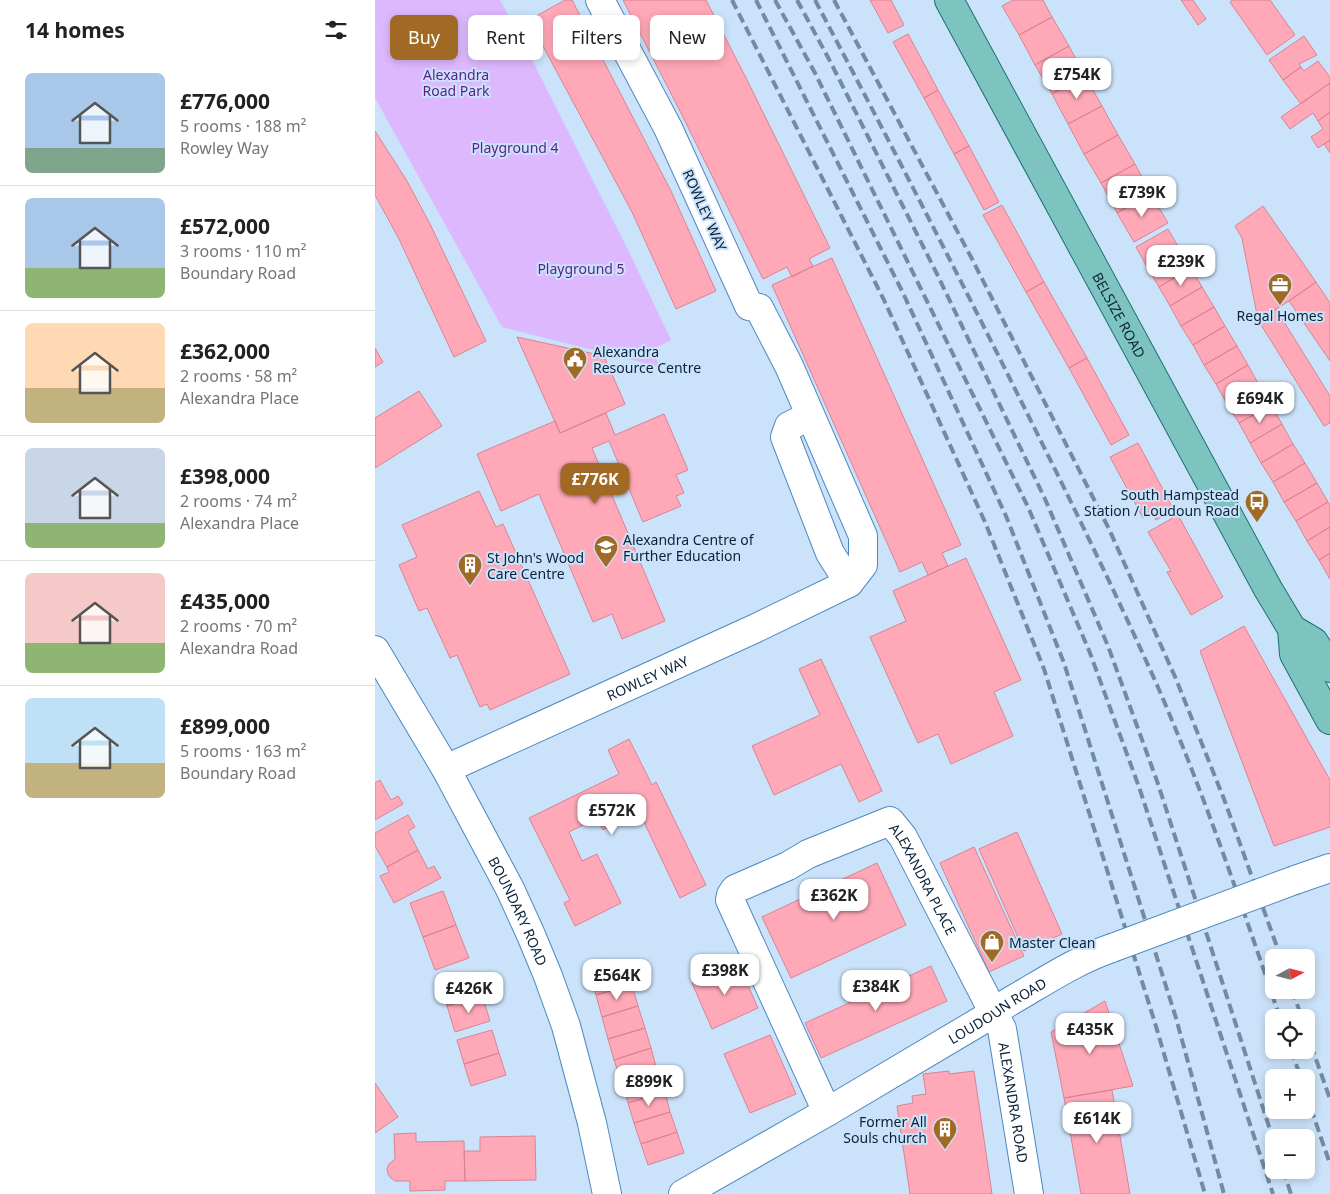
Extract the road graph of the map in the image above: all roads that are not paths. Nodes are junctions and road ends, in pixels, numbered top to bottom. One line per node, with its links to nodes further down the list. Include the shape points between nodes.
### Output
1 (600, 0): 3 (street, ROWLEY WAY, via 668,128 749,306 759,308)
2 (949, 0): 5 (main road, BELSIZE ROAD)
3 (810, 416): 4 (street, ROWLEY WAY, via 863,536 863,565); 4 (street, via 789,426 785,437 830,553)
4 (849, 583): 9 (street, ROWLEY WAY)
5 (1292, 629): 7 (main road, BELSIZE ROAD, via 1314,642); 8 (main road, BELSIZE ROAD, via 1294,654)
6 (375, 650): 9 (street, BOUNDARY ROAD)
7 (1330, 668)
8 (1330, 720)
9 (446, 769): 13 (street, BOUNDARY ROAD, via 510,889 548,976 566,1026)
10 (1330, 868): 11 (street, LOUDOUN ROAD, bridge, via 1096,953)
11 (994, 1013): 12 (street, LOUDOUN ROAD); 12 (street, ALEXANDRA PLACE, via 903,838 890,821 808,854 735,889 730,900); 15 (street, ALEXANDRA ROAD, via 1002,1029)
12 (827, 1112): 14 (street, LOUDOUN ROAD)
13 (607, 1194)
14 (683, 1194)
15 (1029, 1194)

